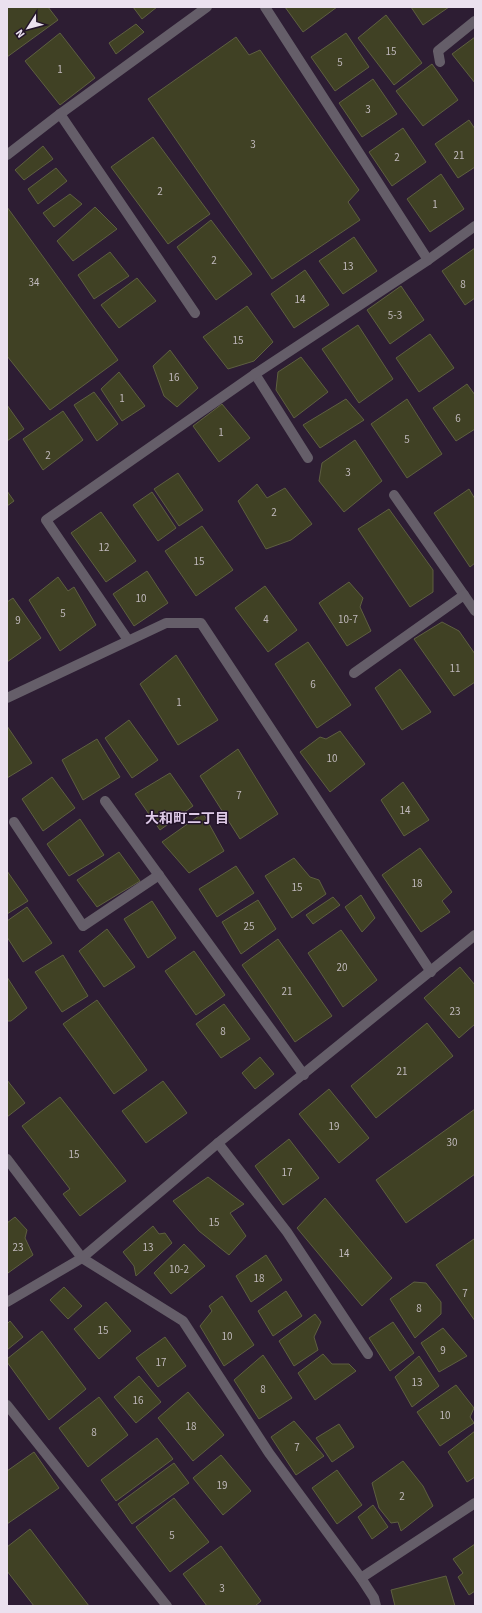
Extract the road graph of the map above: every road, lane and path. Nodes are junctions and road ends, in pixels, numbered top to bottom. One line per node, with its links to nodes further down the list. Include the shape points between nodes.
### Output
1 (207, 7): 5 (street)
2 (265, 7): 8 (street)
3 (475, 21): 4 (street, via 438,50)
4 (440, 62)
5 (60, 114): 6 (street); 9 (street)
6 (7, 155)
7 (475, 226): 8 (street)
8 (428, 260): 10 (street)
9 (195, 313)
10 (255, 374): 11 (street); 15 (street, via 46,520)
11 (308, 458)
12 (394, 495): 13 (street)
13 (464, 596): 14 (street); 16 (street)
14 (475, 611)
15 (128, 640): 17 (street); 22 (street, via 166,623 201,623)
16 (354, 673)
17 (7, 698)
18 (105, 801): 20 (street)
19 (14, 822): 20 (street, via 83,926)
20 (159, 875): 23 (street)
21 (475, 935): 22 (street)
22 (431, 972): 23 (street)
23 (304, 1075): 24 (street)
24 (218, 1143): 26 (street); 28 (street, via 287,1232)
25 (7, 1159): 26 (street)
26 (82, 1258): 27 (street); 31 (street, via 183,1321 269,1453)
27 (7, 1302)
28 (368, 1354)
29 (7, 1405): 32 (street)
30 (475, 1503): 31 (street)
31 (361, 1578): 33 (street, via 374,1598)
32 (167, 1606)
33 (376, 1606)

